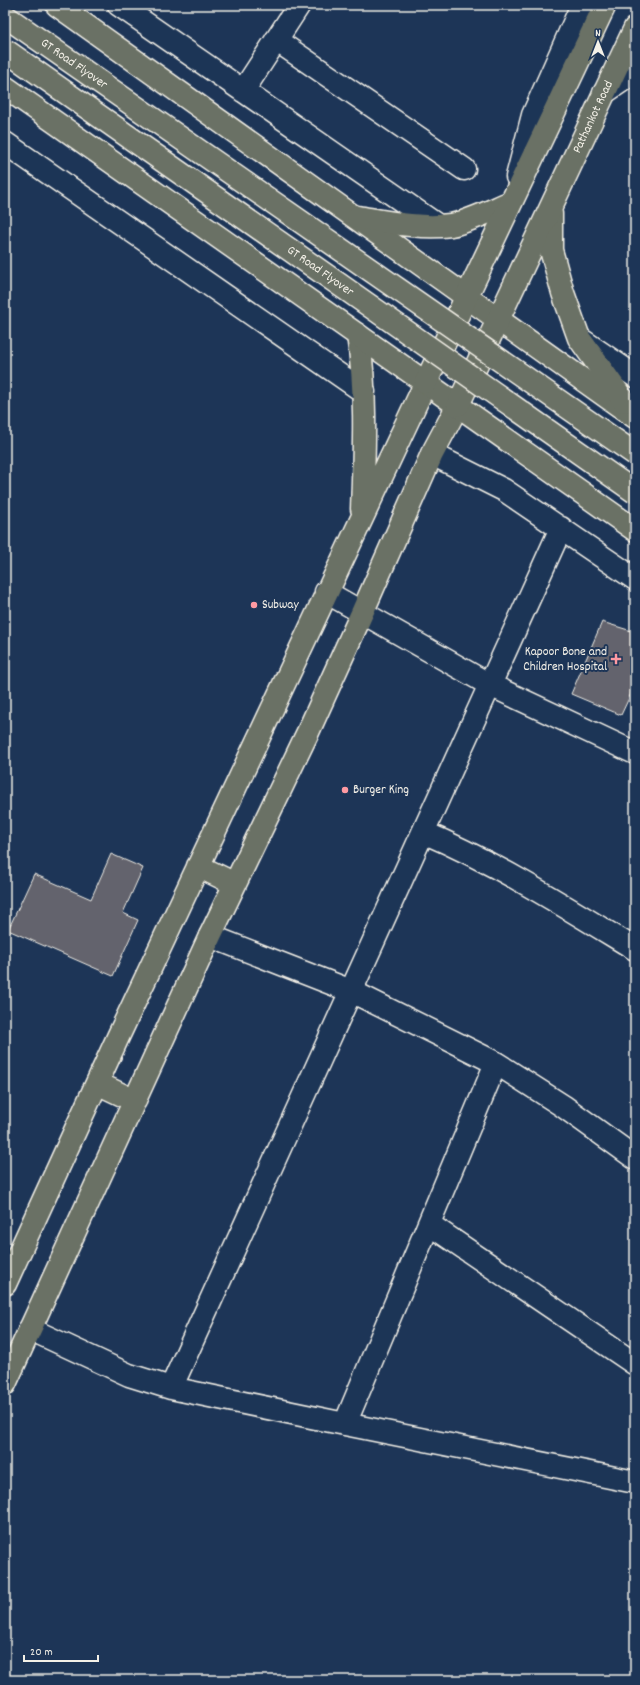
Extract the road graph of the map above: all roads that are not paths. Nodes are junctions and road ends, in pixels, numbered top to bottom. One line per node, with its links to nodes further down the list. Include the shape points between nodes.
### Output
1 (57, 5): 18 (main road)
2 (119, 5): 12 (street)
3 (299, 5): 8 (street)
4 (582, 5): 16 (street, via 533,115)
5 (605, 5): 16 (main road)
6 (5, 16): 30 (main road, GT Road Flyover, bridge)
7 (635, 28): 13 (main road, Pathankot Road)
8 (276, 40): 12 (street); 15 (street)
9 (5, 50): 31 (main road, GT Road Flyover, bridge)
10 (635, 72): 13 (street)
11 (5, 87): 22 (main road)
12 (243, 91): 19 (street)
13 (604, 93): 17 (main road, Pathankot Road)
14 (5, 143): 26 (street)
15 (464, 170)
16 (511, 202): 19 (main road, via 451,224); 20 (main road)
17 (551, 207): 21 (main road, Pathankot Road); 23 (main road, via 551,250)
18 (351, 215): 19 (main road, via 403,225); 20 (main road)
19 (437, 225)
20 (466, 297): 21 (main road); 25 (main road)
21 (498, 320): 27 (main road, Pathankot Road); 28 (main road)
22 (358, 335): 25 (main road); 26 (main road)
23 (579, 338): 24 (street); 28 (main road)
24 (635, 376)
25 (426, 382): 27 (main road); 32 (main road)
26 (364, 392): 32 (main road)
27 (458, 405): 29 (main road, Pathankot Road); 34 (main road)
28 (635, 417)
29 (432, 454): 33 (street, via 504,490); 37 (main road, Pathankot Road)
30 (635, 454)
31 (635, 492)
32 (362, 518): 36 (main road)
33 (561, 528): 35 (street); 38 (street)
34 (635, 530)
35 (635, 579)
36 (326, 592): 37 (street); 41 (main road)
37 (362, 613): 38 (street); 42 (main road, Pathankot Road)
38 (490, 685): 39 (street); 40 (street)
39 (635, 753)
40 (424, 832): 44 (street, via 506,871); 45 (street)
41 (198, 866): 42 (main road); 47 (main road)
42 (235, 884): 43 (main road, Pathankot Road)
43 (210, 936): 45 (street); 48 (main road, Pathankot Road)
44 (635, 950)
45 (351, 991): 46 (street); 55 (street)
46 (496, 1063): 49 (street, via 563,1106); 50 (street)
47 (97, 1083): 48 (main road); 51 (main road)
48 (135, 1101): 52 (main road, Pathankot Road)
49 (635, 1158)
50 (429, 1224): 53 (street); 56 (street)
51 (5, 1284)
52 (30, 1329): 54 (main road, Pathankot Road); 55 (street, via 129,1375)
53 (635, 1364)
54 (5, 1384)
55 (171, 1388): 56 (street)
56 (345, 1424): 57 (street)
57 (635, 1482)

